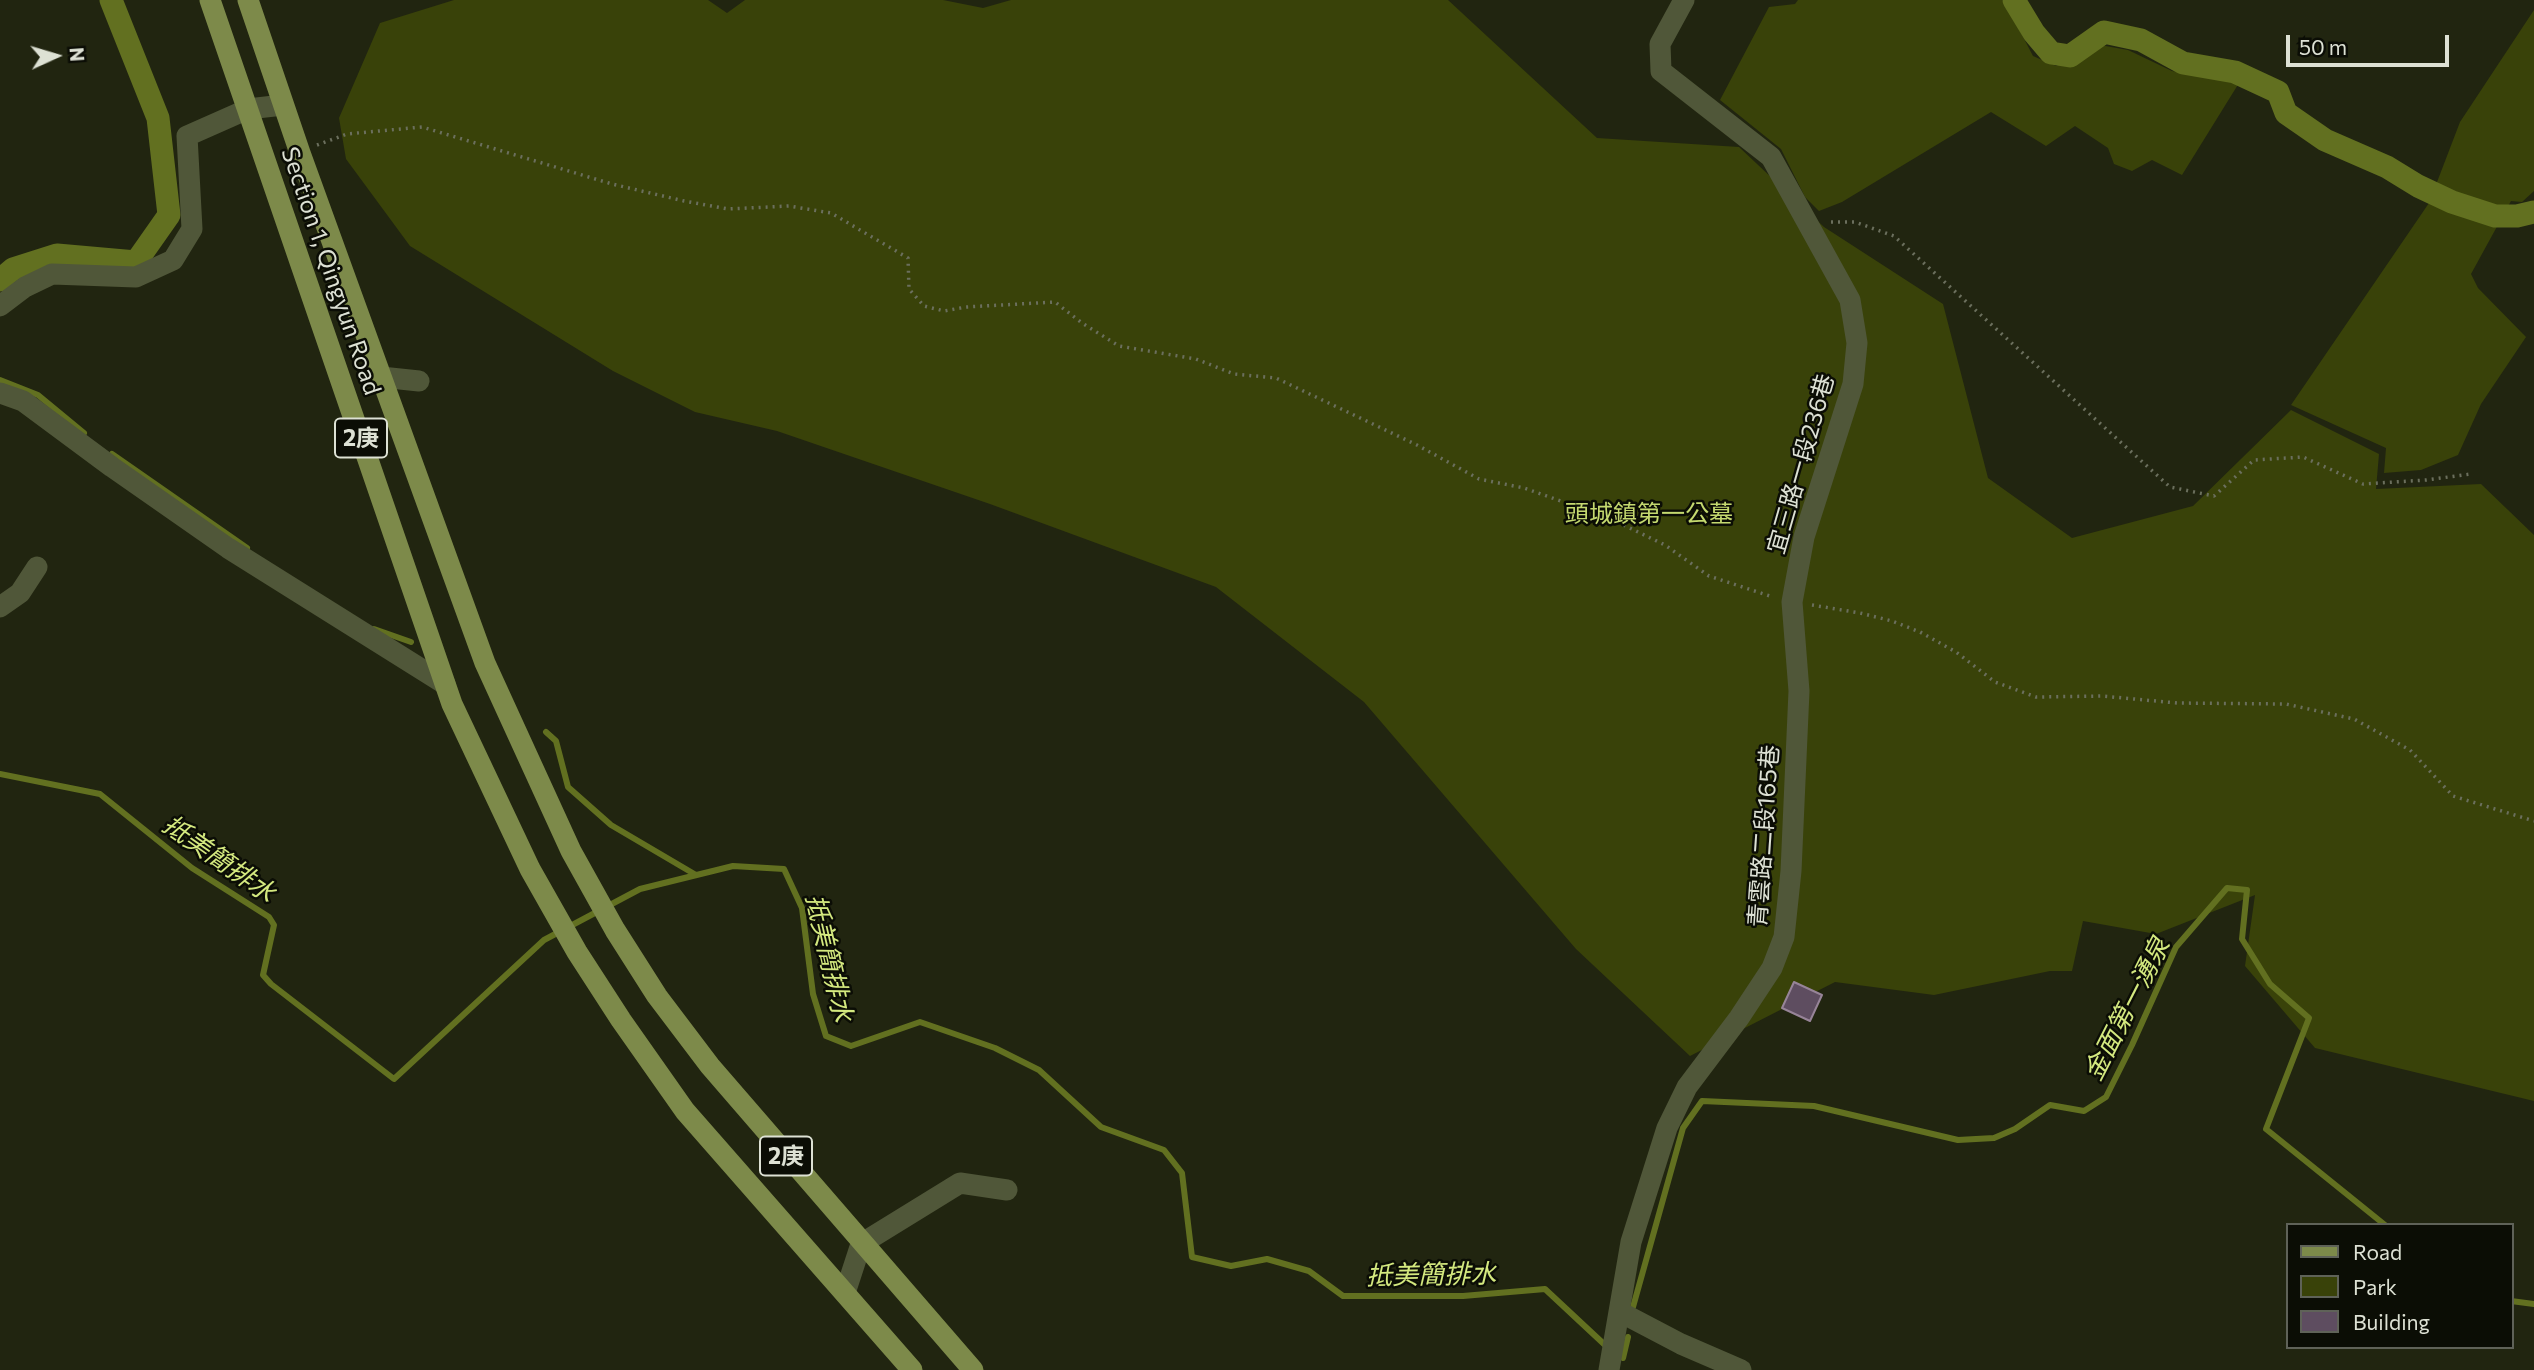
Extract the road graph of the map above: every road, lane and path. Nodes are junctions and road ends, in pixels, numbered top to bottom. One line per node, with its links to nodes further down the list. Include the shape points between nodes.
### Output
1 (210, 0): 5 (main road, Section 1, Qingyun Road / 2庚)
2 (248, 0): 4 (main road, Section 1, Qingyun Road / 2庚)
3 (1684, 0): 7 (lane, 宜三路一段236巷, via 1660,44 1661,71 1771,157)
4 (283, 105): 5 (lane); 6 (main road, Section 1, Qingyun Road / 2庚)
5 (248, 109): 8 (lane, via 187,136 192,229 173,260 136,276 52,274); 16 (main road, Section 1, Qingyun Road / 2庚)
6 (300, 153): 9 (main road, Section 1, Qingyun Road / 2庚); 14 (path, via 347,134 422,127 684,201 728,209 789,206 831,213 908,258 909,289 924,306 944,311 1055,302 1119,345 1196,359 1234,374 1276,378 1479,479 1524,488 1609,518 1665,545 1709,576)
7 (1808, 222): 12 (path, via 1855,222 1894,236 2170,487 2214,496 2254,460 2302,457 2363,484); 14 (lane, 宜三路一段236巷, via 1850,300 1857,343 1853,384 1804,537)
8 (0, 306)
9 (381, 377): 10 (lane); 19 (main road, Section 1, Qingyun Road / 2庚, via 485,663 571,851 657,996 709,1066)
10 (419, 381)
11 (0, 393): 16 (lane, via 23,401 228,548)
12 (2471, 474)
13 (37, 567): 15 (lane, via 20,593)
14 (1792, 602): 17 (path, via 1892,621 1956,652 1995,682 2036,697 2286,704 2354,719 2410,750 2453,796); 21 (lane, 青雲路二段165巷, via 1799,691 1784,937 1772,968 1687,1087 1667,1128 1632,1242)
15 (0, 607)
16 (445, 684): 20 (main road, Section 1, Qingyun Road / 2庚, via 530,869 621,1020 685,1111)
17 (2534, 821)
18 (1007, 1190): 19 (lane, via 960,1183)
19 (861, 1244): 20 (lane); 23 (main road, 2庚)
20 (845, 1293): 22 (main road, 2庚)
21 (1620, 1312): 24 (lane, 青雲路二段165巷); 25 (lane)
22 (912, 1370)
23 (973, 1370)
24 (1609, 1370)
25 (1741, 1370)

